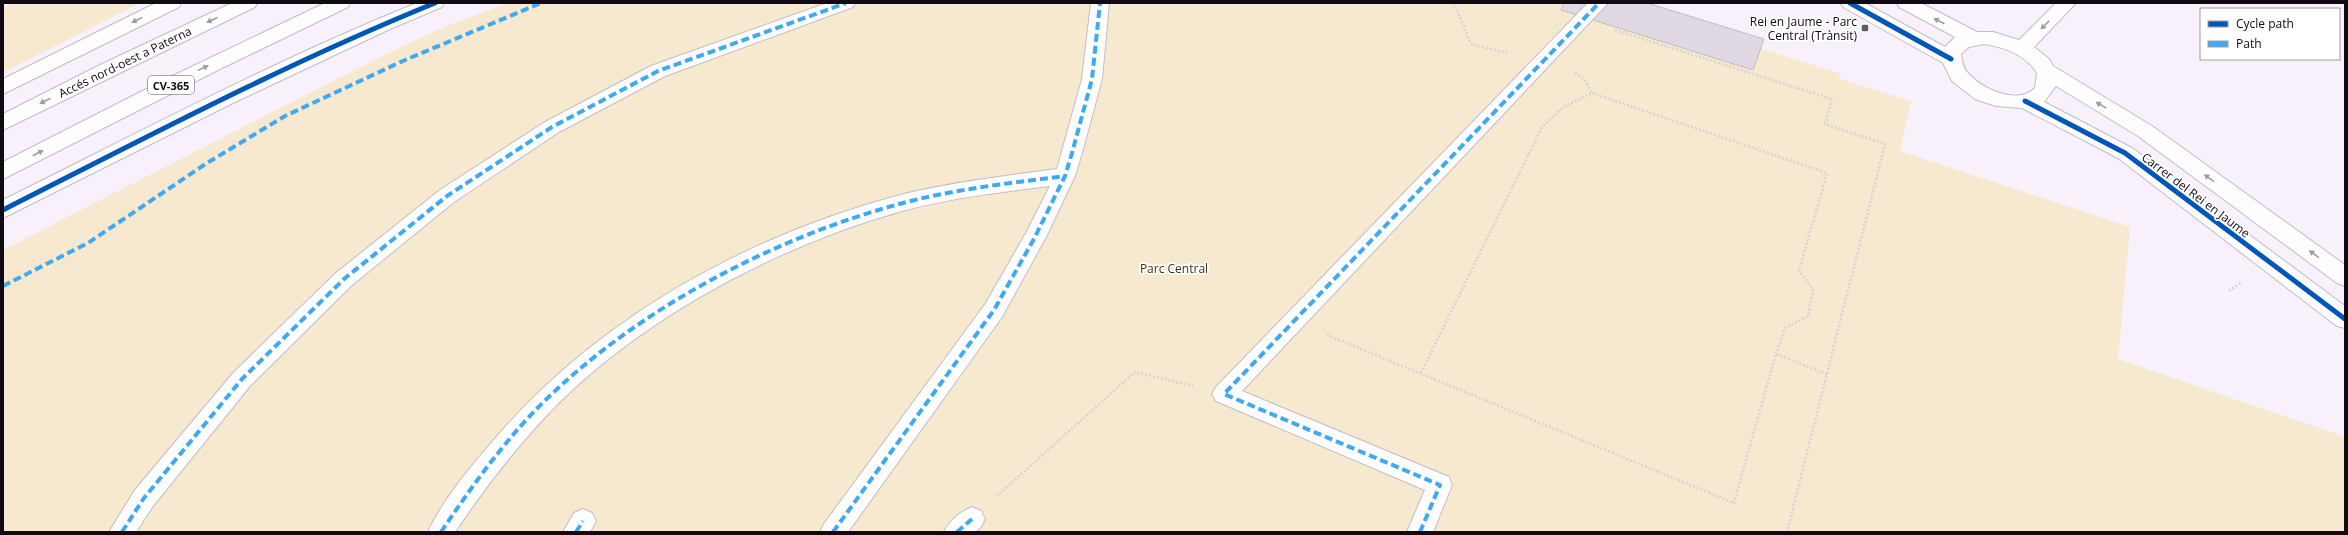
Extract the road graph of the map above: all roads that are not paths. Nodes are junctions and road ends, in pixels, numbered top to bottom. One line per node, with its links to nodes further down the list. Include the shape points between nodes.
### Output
1 (172, 3): 15 (street, one-way to 15)
2 (248, 3): 17 (street, Accés nord-oest a Paterna, one-way to 17)
3 (340, 3): 18 (street, CV-365, one-way to 3, via 119,110)
4 (435, 3): 20 (street, via 383,24 226,98)
5 (846, 3): 23 (street, via 658,71 552,127 447,196 344,279 242,379 144,498)
6 (1100, 3): 19 (street, via 1092,79)
7 (1599, 3): 26 (street, via 1224,394 1440,485)
8 (1850, 3): 13 (street)
9 (1906, 3): 11 (street, one-way to 9)
10 (2067, 3): 12 (street, one-way to 12)
11 (1973, 38): 12 (street, via 1997,39); 13 (street, via 1956,45)
12 (2022, 48): 14 (street, via 2040,62)
13 (1950, 59): 16 (street, via 1962,81 1976,91 1992,98)
14 (2045, 70): 16 (street, via 2045,90 2037,97); 21 (street, Carrer del Rei en Jaume, one-way to 14, via 2145,131)
15 (3, 87)
16 (2025, 101): 22 (street, Carrer del Rei en Jaume, via 2125,154)
17 (3, 123)
18 (3, 171)
19 (1064, 176): 24 (street, via 952,191 901,204 827,227 748,261 699,287 648,318 606,348 553,393 506,444 458,503); 25 (street, via 1035,237 994,310)
20 (3, 210)
21 (2345, 278)
22 (2345, 319)
23 (122, 532)
24 (441, 532)
25 (833, 532)
26 (1420, 532)

